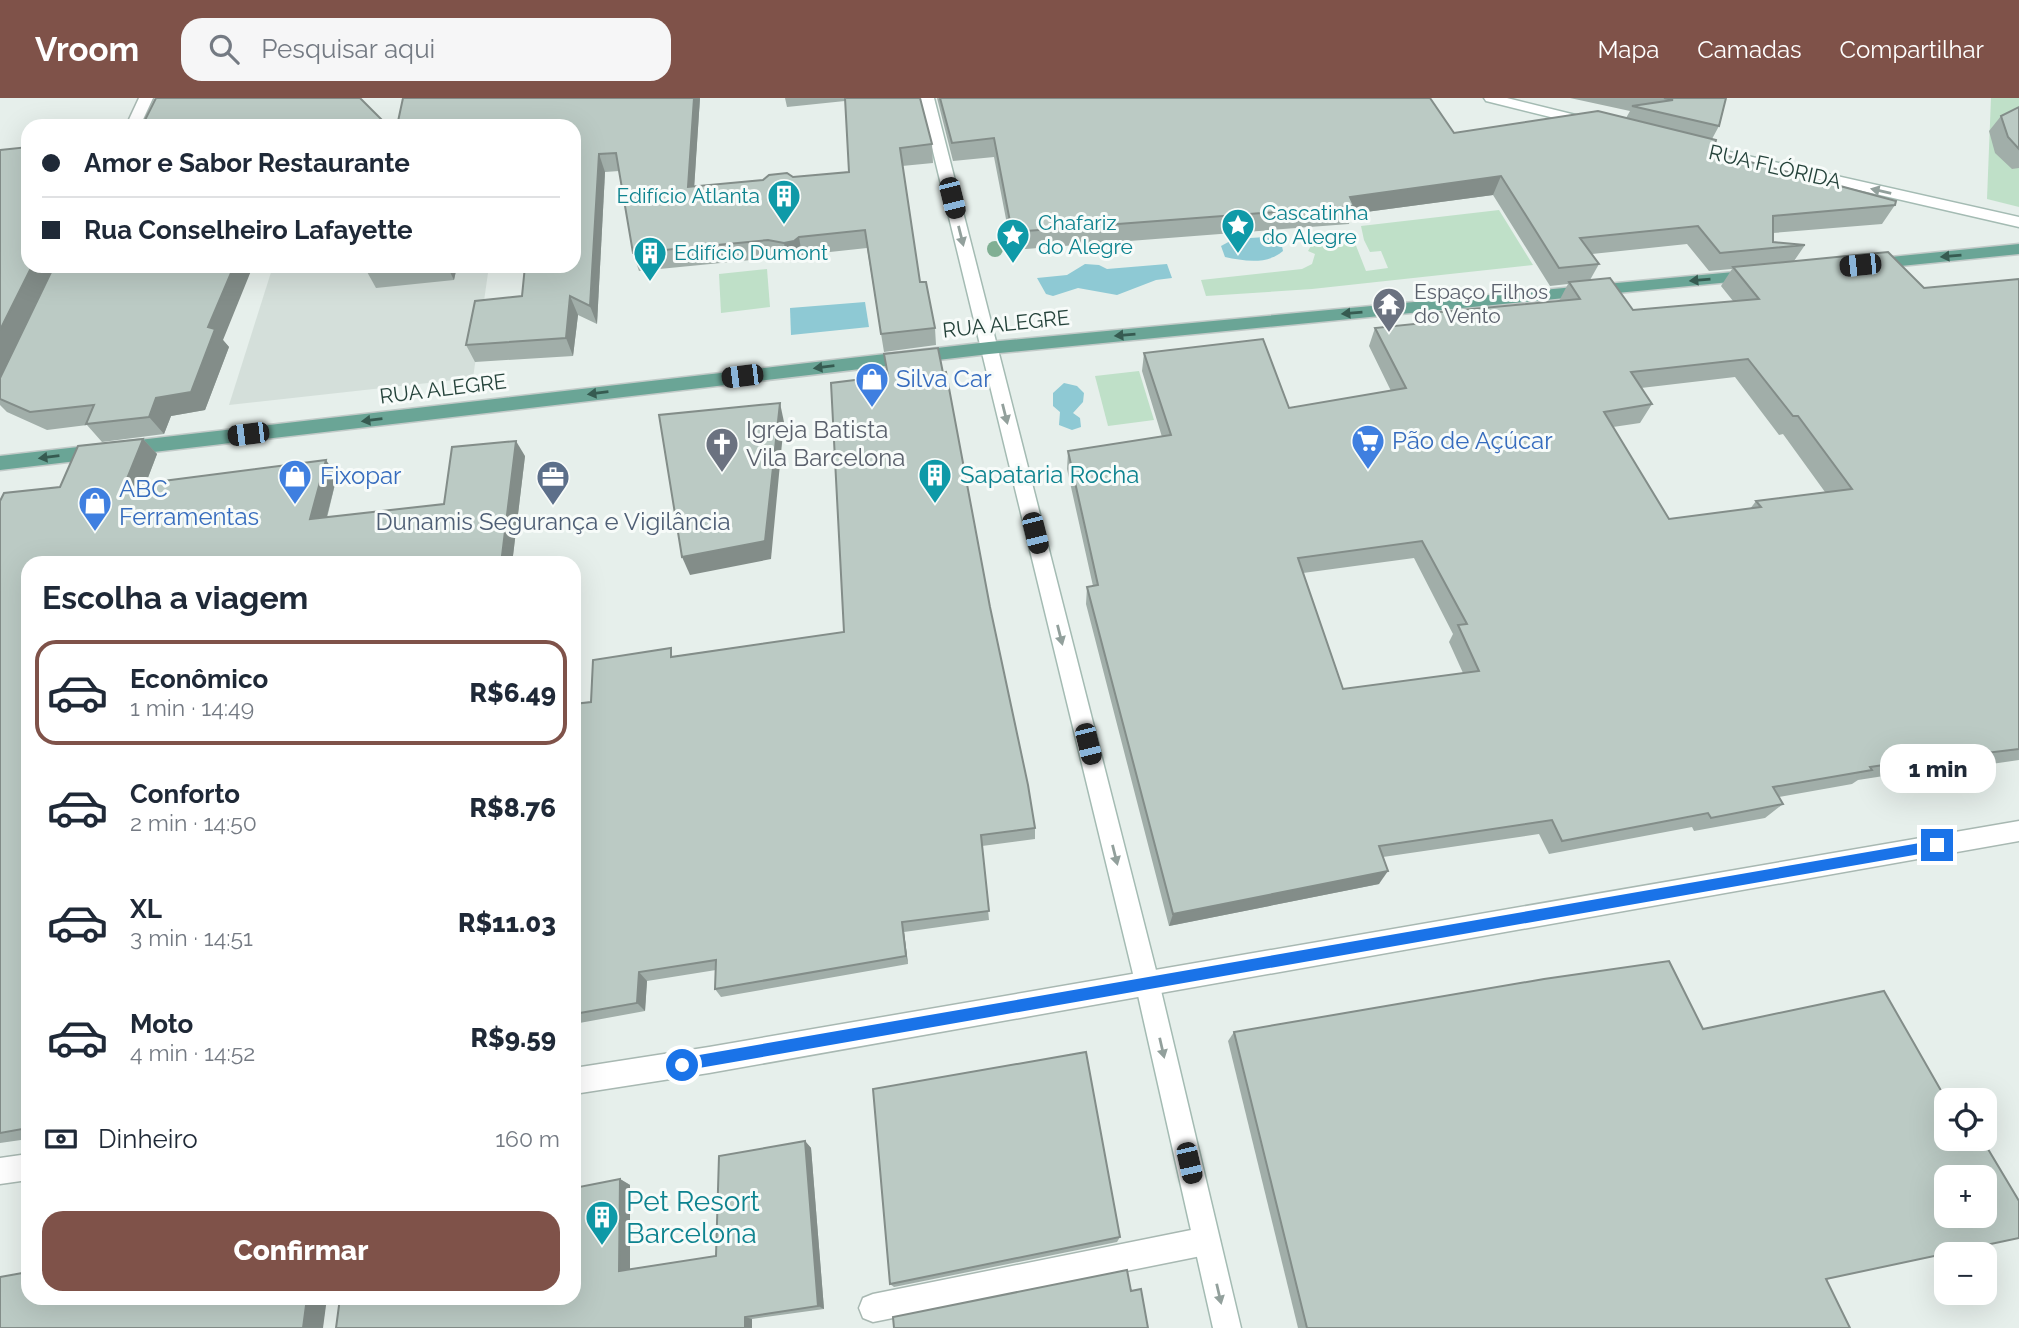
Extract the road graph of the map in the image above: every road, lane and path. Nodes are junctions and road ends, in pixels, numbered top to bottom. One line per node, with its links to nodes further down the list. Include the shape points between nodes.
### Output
1 (146, 98): 4 (street)
2 (927, 98): 11 (street, one-way to 11)
3 (1491, 98): 5 (street)
4 (136, 119)
5 (1606, 127)
6 (1670, 143): 7 (street, RUA FLÓRIDA, one-way to 6)
7 (2019, 222)
8 (2019, 249): 9 (main road, one-way to 9)
9 (1855, 265)
10 (1773, 273): 11 (main road, RUA ALEGRE, one-way to 11)
11 (989, 348): 12 (main road, RUA ALEGRE, one-way to 12); 14 (street, one-way to 14)
12 (0, 463)
13 (2019, 831): 14 (street)
14 (1147, 982): 15 (street); 18 (street, one-way to 18)
15 (581, 1080)
16 (21, 1168): 17 (street)
17 (0, 1171)
18 (1206, 1241): 19 (street); 20 (street, one-way to 20)
19 (873, 1308)
20 (1227, 1328)

